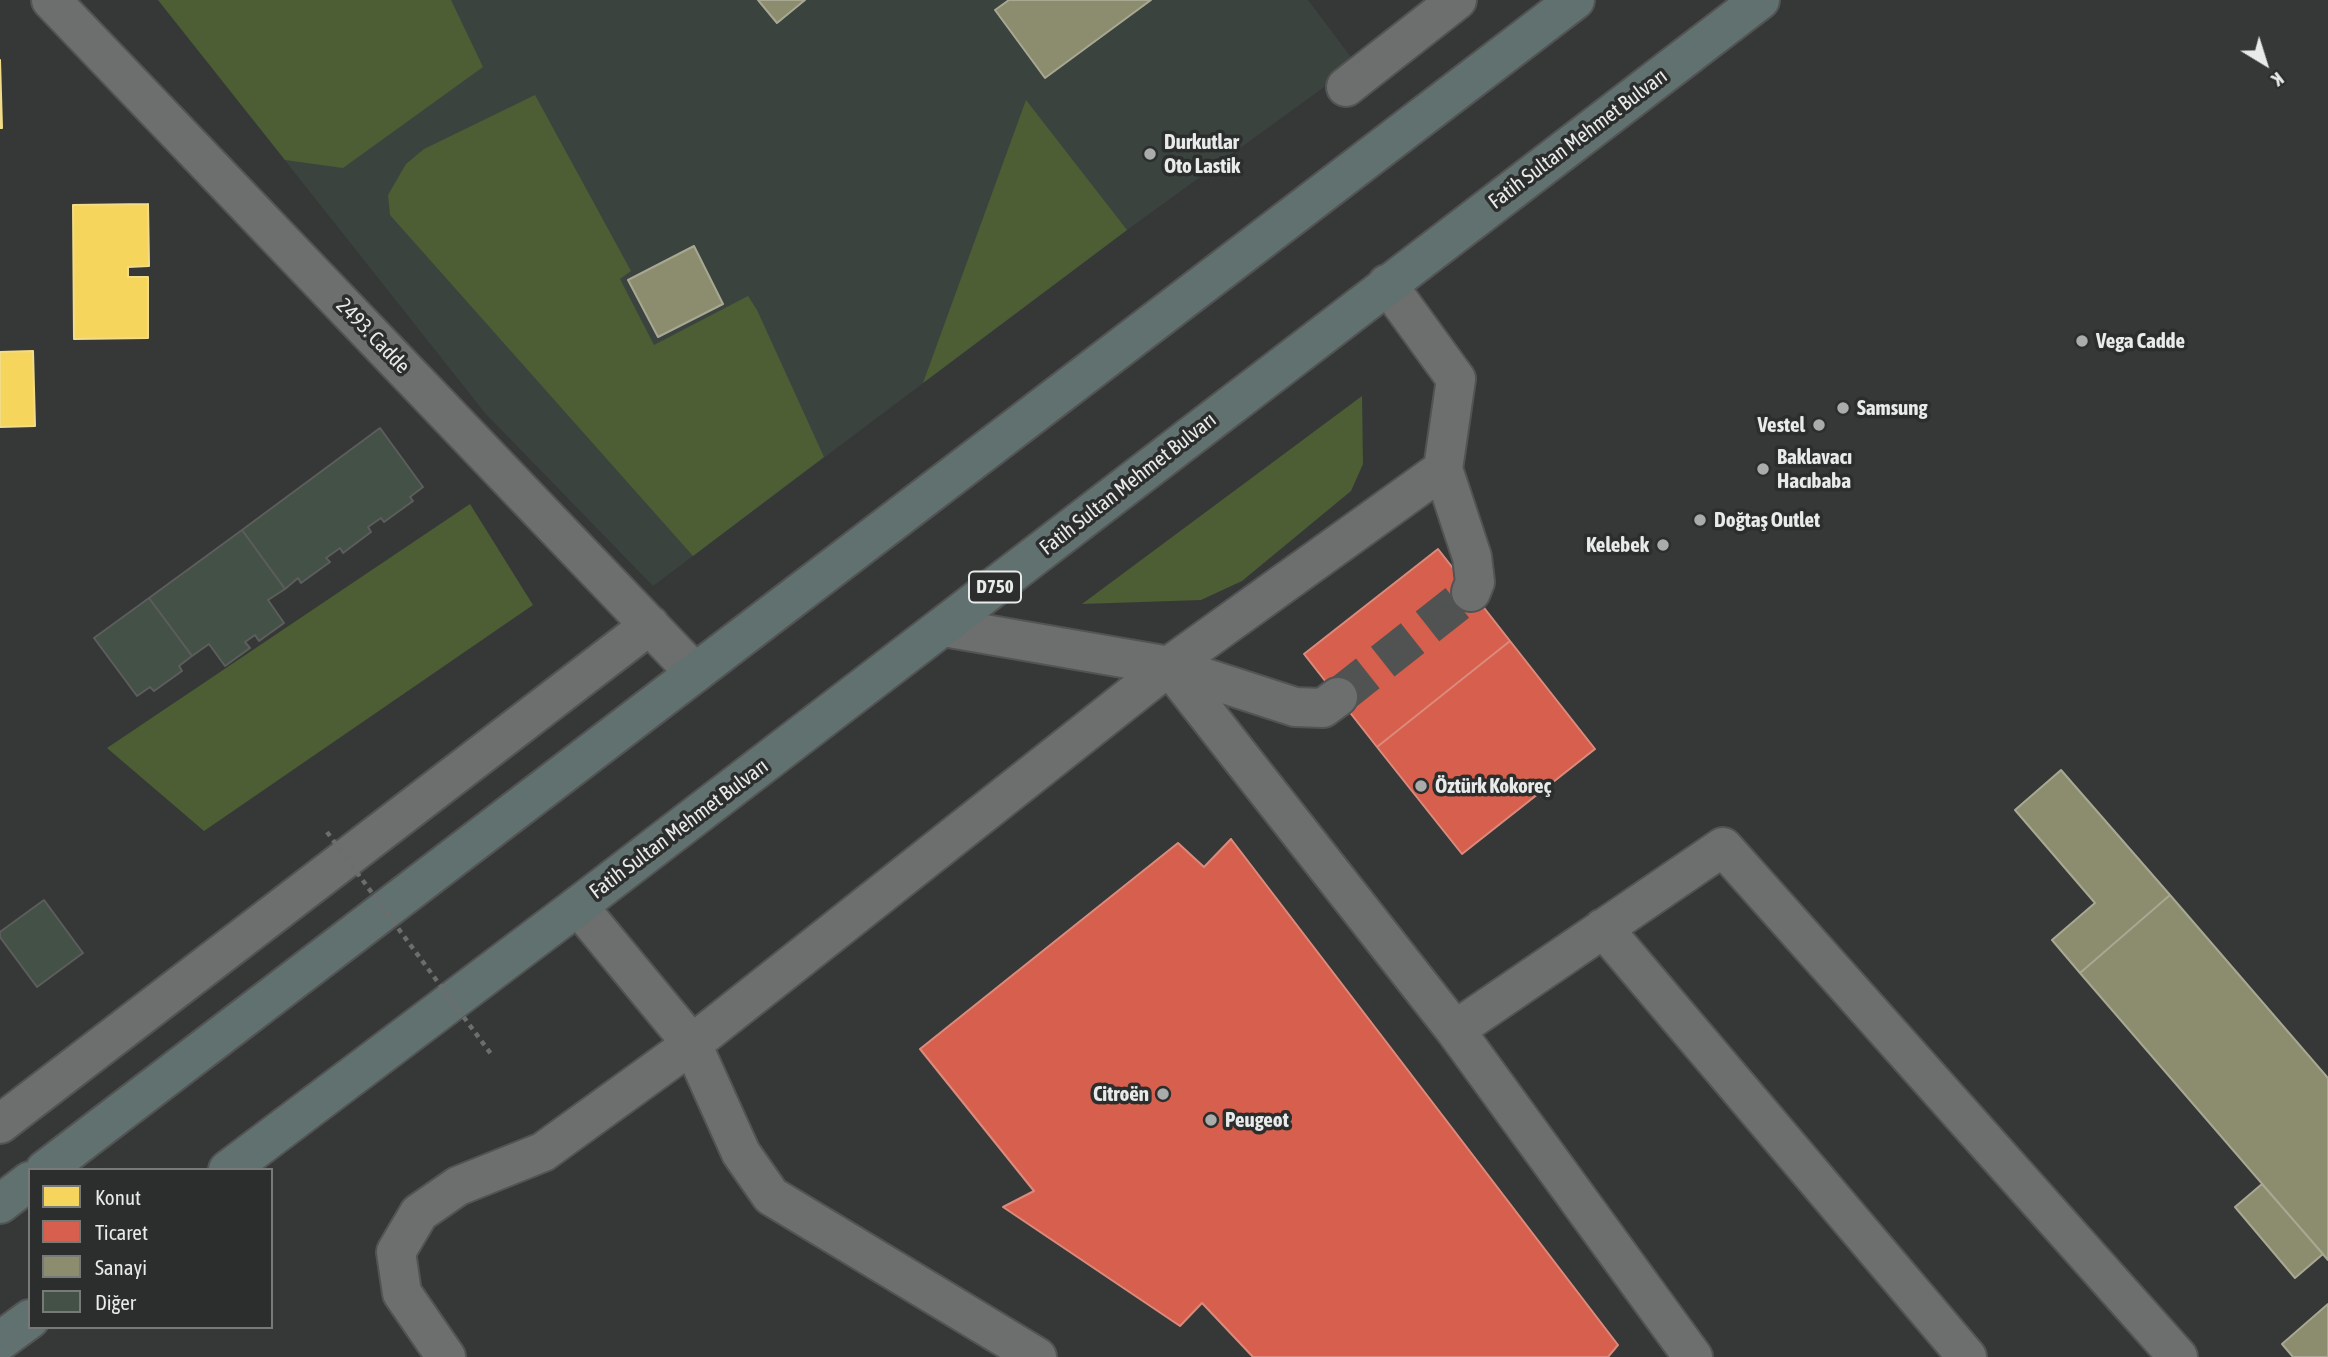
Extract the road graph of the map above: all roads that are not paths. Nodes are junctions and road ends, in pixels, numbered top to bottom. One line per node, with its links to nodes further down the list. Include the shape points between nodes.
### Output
1 (51, 0): 9 (street, 2493. Cadde)
2 (1457, 0): 5 (street)
3 (1760, 0): 6 (highway, Fatih Sultan Mehmet Bulvarı / D750)
4 (1553, 7): 12 (highway)
5 (1346, 87)
6 (1387, 284): 7 (street, via 1456,379); 10 (highway, Fatih Sultan Mehmet Bulvarı / D750)
7 (1443, 469): 8 (street, via 1472,557 1475,582); 11 (street)
8 (1471, 592)
9 (650, 625): 12 (street, 2493. Cadde); 18 (street)
10 (944, 627): 11 (street); 14 (highway, Fatih Sultan Mehmet Bulvarı / D750)
11 (1169, 666): 13 (street, via 1295,707 1323,708); 16 (street); 17 (street)
12 (695, 673): 19 (highway)
13 (1338, 698)
14 (578, 906): 17 (street); 20 (highway, Fatih Sultan Mehmet Bulvarı / D750)
15 (1602, 928): 16 (street); 28 (street); 29 (street, via 1723,847)
16 (1455, 1030): 27 (street)
17 (692, 1044): 25 (street, via 542,1152 458,1186 419,1213 396,1252 402,1293); 26 (street, via 741,1153 771,1196)
18 (0, 1124)
19 (48, 1168)
20 (231, 1168)
21 (28, 1183): 22 (highway)
22 (0, 1204)
23 (28, 1320): 24 (highway)
24 (0, 1341)
25 (446, 1357)
26 (1037, 1357)
27 (1693, 1357)
28 (1968, 1357)
29 (2178, 1357)

